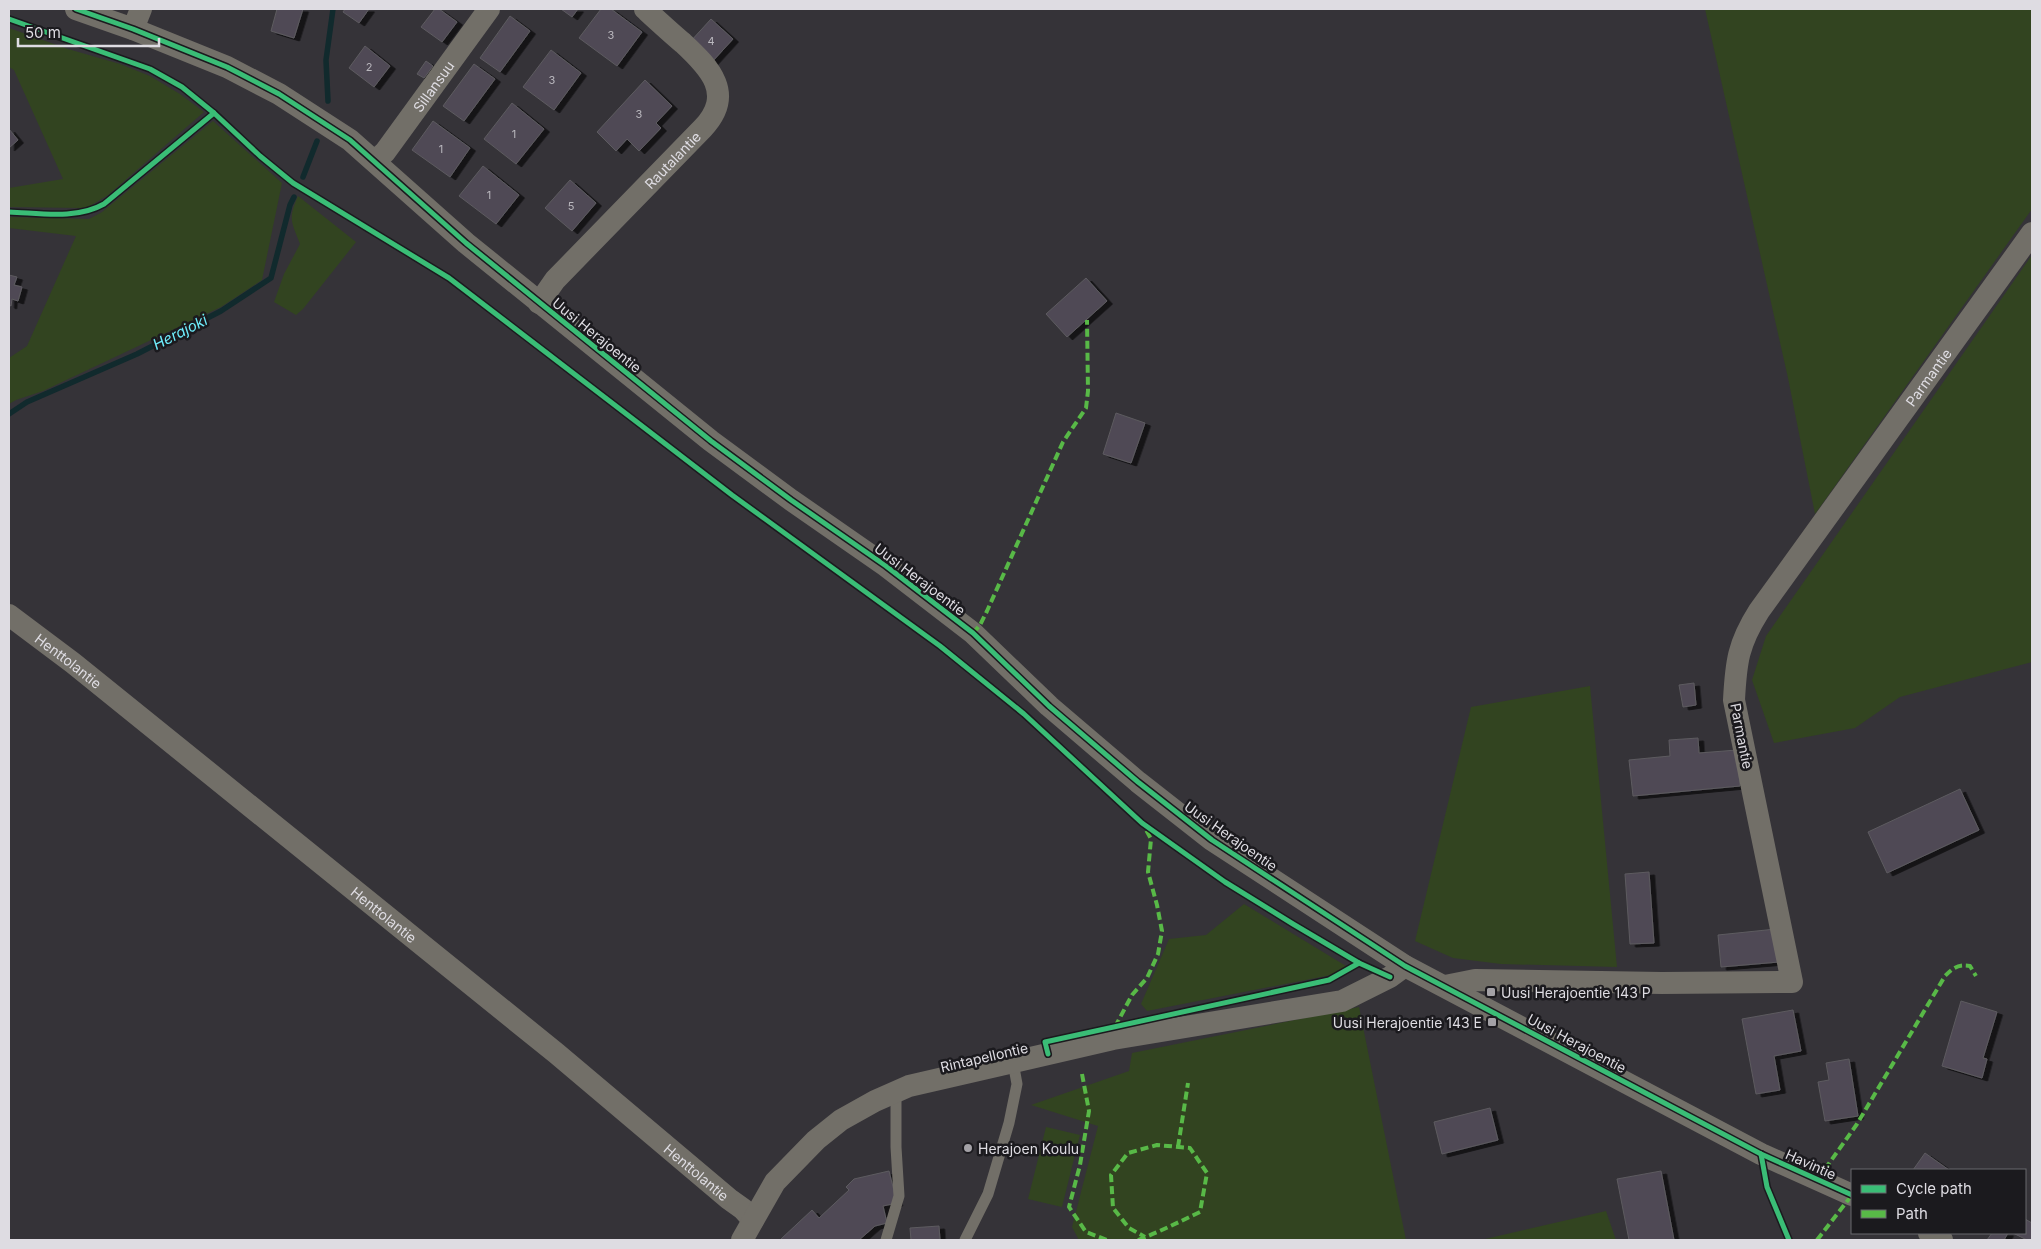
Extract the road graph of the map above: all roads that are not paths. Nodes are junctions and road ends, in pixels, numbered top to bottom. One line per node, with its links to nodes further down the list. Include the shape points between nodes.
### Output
1 (76, 9): 4 (street, Uusi Herajoentie)
2 (489, 9): 5 (street, Sillansuu, via 385,152)
3 (645, 9): 7 (street, Rautalantie, via 710,70 719,96 715,111 703,128 555,280)
4 (137, 19): 5 (street, Uusi Herajoentie, via 279,94 350,140)
5 (375, 161): 7 (street, Uusi Herajoentie)
6 (2032, 233): 10 (street, Parmantie, via 1759,611 1746,632 1736,661 1734,700 1792,982 1475,980)
7 (539, 303): 9 (street, Uusi Herajoentie, via 711,441 886,566 973,633 1057,712 1212,840)
8 (9, 615): 15 (street, Henttolantie, via 73,663 535,1036 743,1209)
9 (1405, 966): 10 (street, Uusi Herajoentie); 11 (street, Rintapellontie, via 1342,1001 1113,1039)
10 (1446, 986): 13 (street, Uusi Herajoentie)
11 (1013, 1062): 12 (street, Rintapellontie); 18 (lane, via 1017,1084 1009,1123 988,1194)
12 (896, 1091): 15 (street, Rintapellontie, via 841,1120 816,1140 775,1182); 17 (lane, via 899,1196)
13 (1761, 1154): 14 (street, Havintie)
14 (1851, 1195)
15 (747, 1233)
16 (1931, 1234): 19 (street)
17 (886, 1240)
18 (965, 1240)
19 (1942, 1240)

